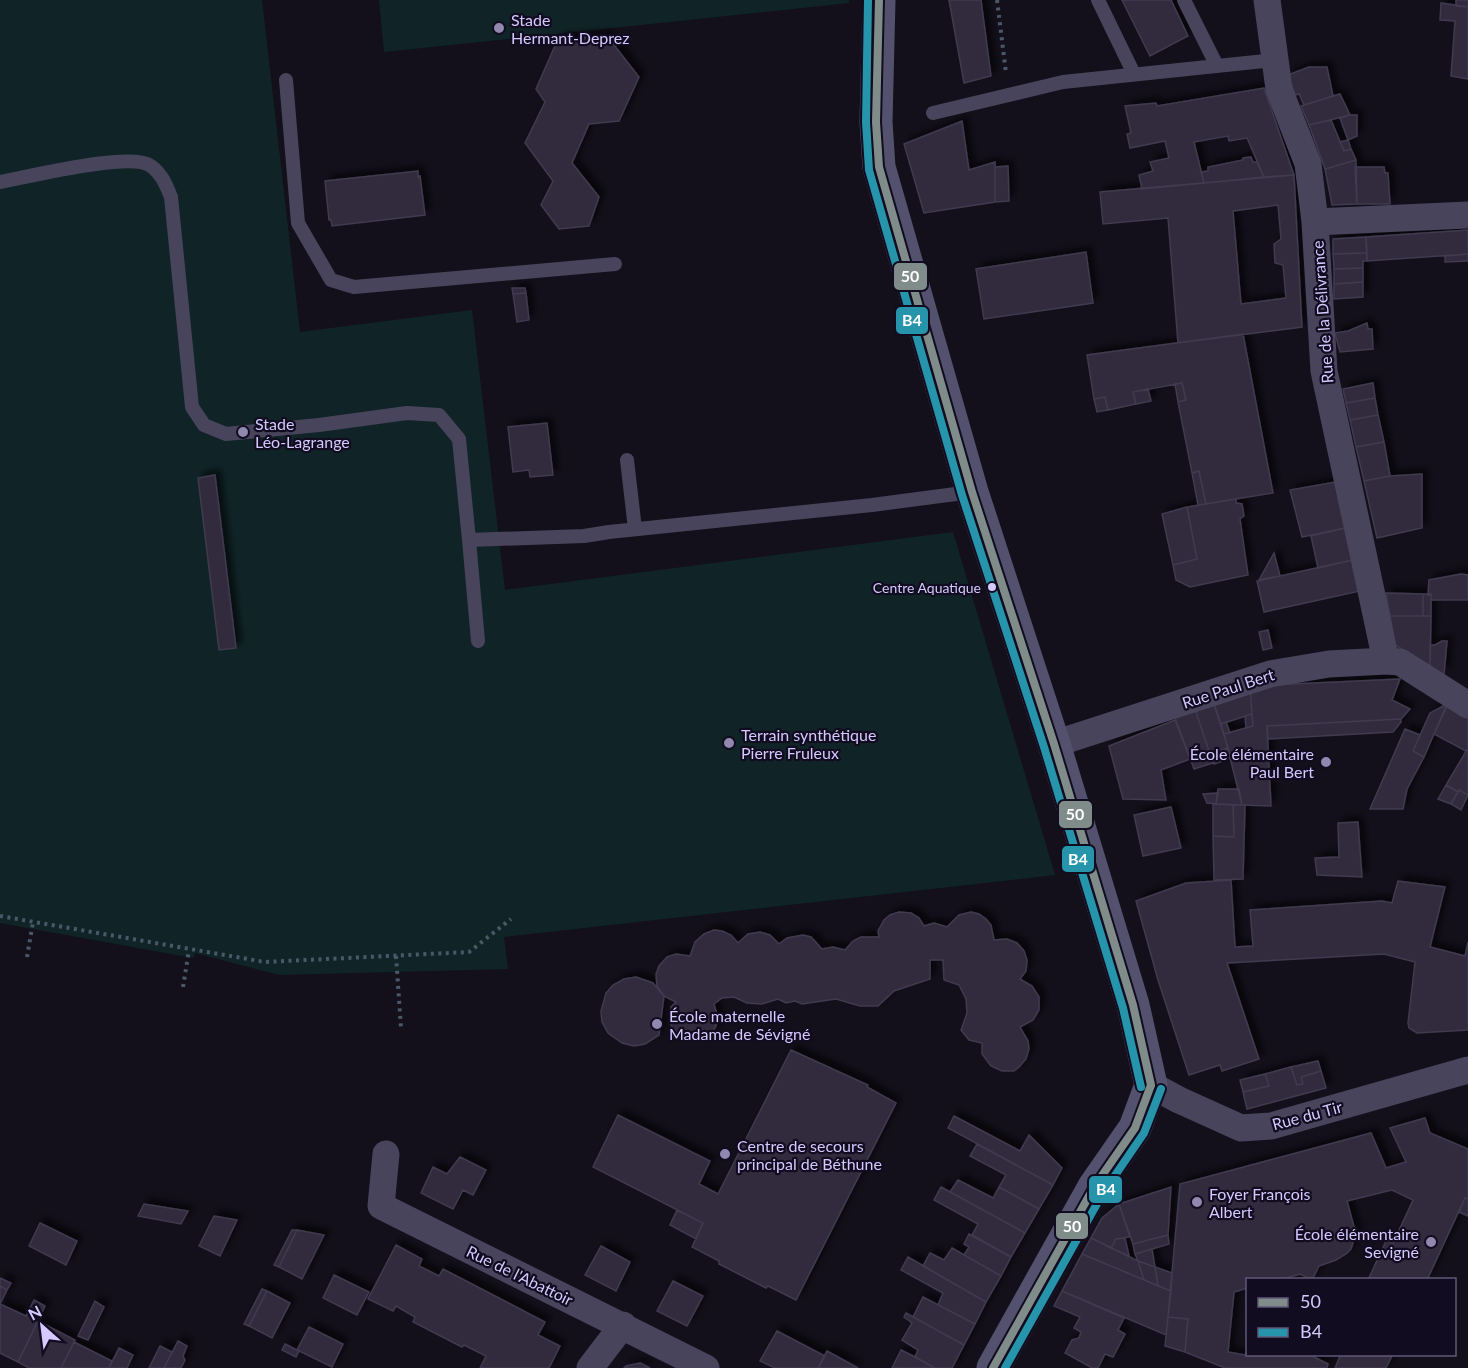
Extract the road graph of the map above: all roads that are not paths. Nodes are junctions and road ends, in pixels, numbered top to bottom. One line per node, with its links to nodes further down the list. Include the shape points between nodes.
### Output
1 (879, 0): 15 (street, via 879,167)
2 (1098, 0): 7 (lane)
3 (1184, 0): 6 (lane)
4 (1267, 0): 5 (street, Rue de la Délivrance)
5 (1275, 60): 6 (lane); 12 (street, Rue de la Délivrance, via 1279,89 1308,164)
6 (1217, 66): 7 (lane)
7 (1134, 74): 9 (lane, via 1063,82)
8 (286, 80): 13 (lane, via 298,222 331,280 354,287)
9 (933, 113)
10 (0, 182): 17 (lane, via 118,160 150,164 162,176 171,197 192,407 204,424 226,434 407,413 439,415 459,439)
11 (1468, 215): 12 (street)
12 (1315, 222): 19 (street, Rue de la Délivrance, via 1324,371)
13 (615, 264)
14 (627, 460): 16 (lane)
15 (972, 492): 16 (lane); 21 (street)
16 (635, 529): 17 (lane, via 584,536)
17 (469, 540): 18 (lane)
18 (478, 641)
19 (1386, 660): 20 (street, Rue Paul Bert, via 1400,662); 21 (street, Rue Paul Bert, via 1270,674)
20 (1468, 705)
21 (1054, 744): 23 (street, via 1133,1005)
22 (1468, 1070): 23 (street, Rue du Tir, via 1271,1126 1241,1128)
23 (1151, 1085): 28 (street, via 1135,1128 1094,1187)
24 (386, 1154): 25 (street, Rue de l'Abattoir, via 381,1206)
25 (623, 1325): 26 (street); 27 (street, Rue de l'Abattoir)
26 (590, 1368)
27 (706, 1368)
28 (993, 1368)

